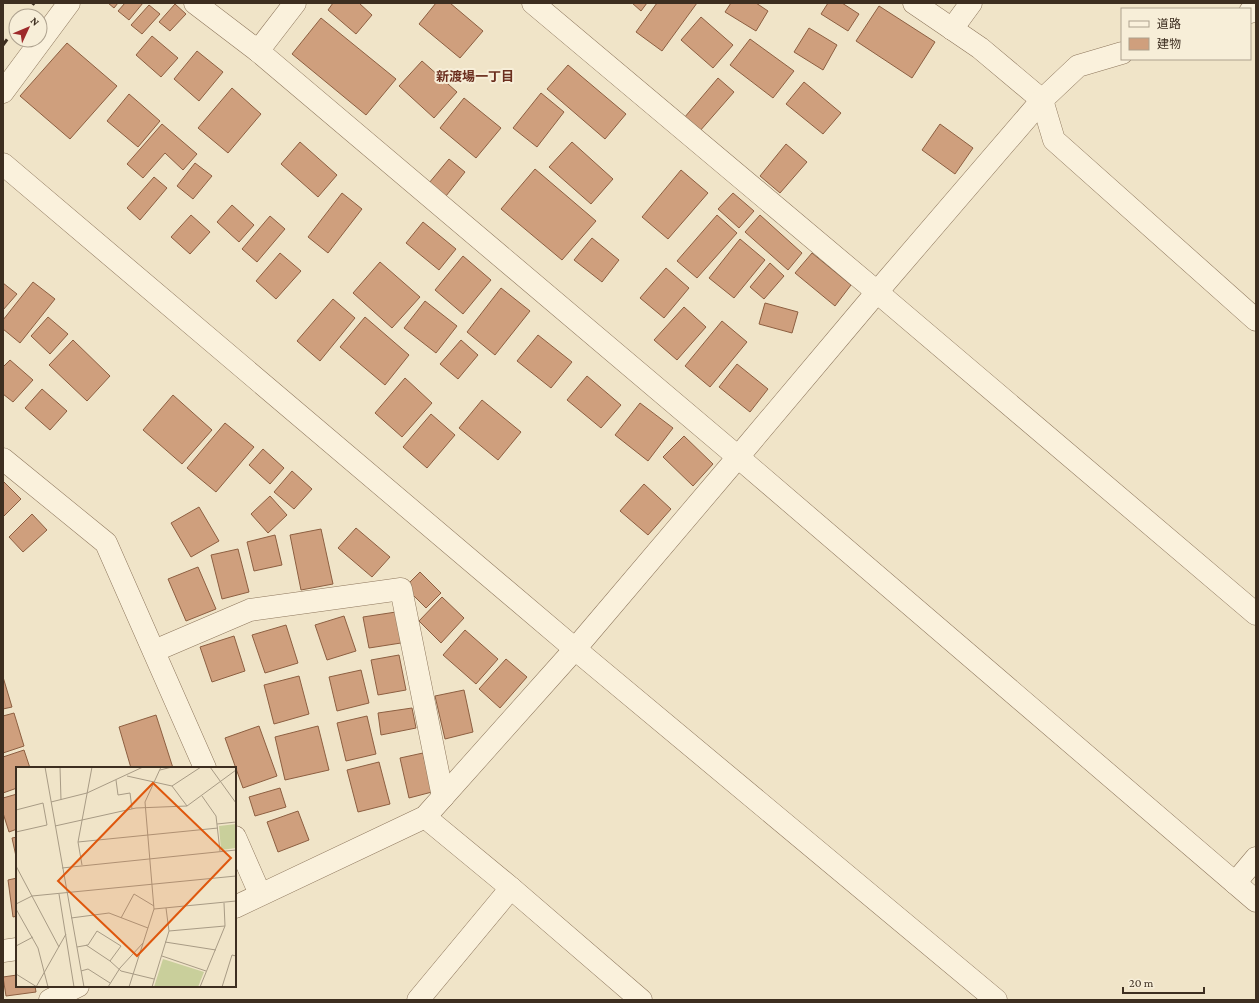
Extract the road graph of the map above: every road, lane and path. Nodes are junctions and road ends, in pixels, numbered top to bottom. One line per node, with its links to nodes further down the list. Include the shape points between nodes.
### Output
1 (69, 3): 10 (street)
2 (195, 3): 8 (street)
3 (295, 3): 8 (street)
4 (533, 3): 13 (street)
5 (914, 3): 7 (street)
6 (972, 3): 7 (street)
7 (952, 29): 11 (street, via 980,48)
8 (258, 52): 15 (street)
9 (1121, 53): 11 (street, via 1078,66)
10 (3, 92)
11 (1042, 100): 13 (street); 14 (street, via 1054,140)
12 (3, 164): 18 (street)
13 (877, 292): 15 (street); 17 (street)
14 (1256, 320)
15 (738, 458): 18 (street); 25 (street)
16 (3, 459): 19 (street, via 106,543)
17 (1256, 614)
18 (575, 649): 21 (street); 36 (street)
19 (154, 651): 20 (street); 21 (street, via 250,610 401,589)
20 (205, 767)
21 (443, 797): 22 (street)
22 (425, 817): 26 (street); 27 (street)
23 (236, 839): 27 (street)
24 (1256, 858): 25 (street)
25 (1235, 883): 28 (street)
26 (511, 888): 34 (street); 35 (street)
27 (260, 894): 29 (street)
28 (1256, 901)
29 (236, 906)
30 (16, 949): 31 (street)
31 (3, 951)
32 (76, 987): 33 (street)
33 (50, 1000)
34 (418, 1000)
35 (641, 1000)
36 (996, 1000)

